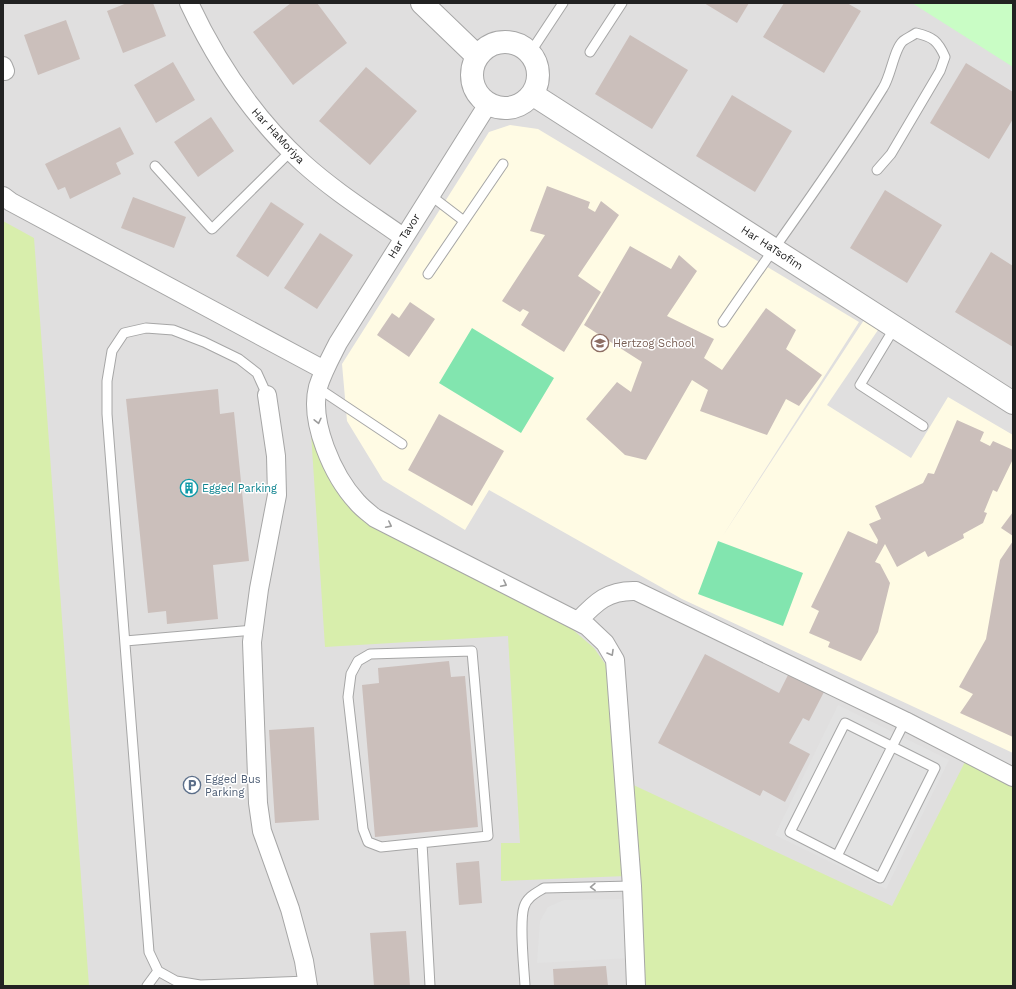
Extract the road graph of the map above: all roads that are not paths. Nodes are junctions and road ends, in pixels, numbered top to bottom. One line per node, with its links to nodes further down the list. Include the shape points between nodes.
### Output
1 (189, 3): 10 (street, Har HaMoriya, via 203,33 244,99)
2 (422, 3): 7 (street)
3 (563, 3): 6 (lane)
4 (622, 3): 5 (lane)
5 (590, 52)
6 (530, 53): 7 (street, via 521,46 501,41 492,44); 8 (street, via 536,62 538,73)
7 (477, 56): 9 (street, via 472,66 471,77 474,88)
8 (532, 94): 9 (street, via 516,106 507,108); 18 (street, Har HaTsofim)
9 (488, 104): 14 (street, Har Tavor)
10 (291, 151): 12 (lane, via 212,229); 17 (street, Har HaMoriya, via 353,202)
11 (503, 164): 16 (lane)
12 (155, 166)
13 (877, 170): 18 (lane, via 891,154 940,71 945,57 940,46 930,36 916,34 903,42 896,52 892,69 882,90 847,145)
14 (430, 195): 16 (lane); 17 (street, Har Tavor)
15 (3, 196): 22 (street)
16 (464, 221): 19 (lane)
17 (403, 236): 22 (street, Har Tavor)
18 (773, 249): 20 (lane); 21 (street, Har HaTsofim)
19 (428, 274)
20 (723, 322)
21 (895, 327): 25 (street, Har HaTsofim); 26 (lane, via 860,385)
22 (324, 370): 23 (street, Har Tavor)
23 (318, 388): 27 (lane); 28 (street, Har Tavor, one-way to 28, via 316,409 321,434 331,463 357,503 375,518)
24 (268, 395): 29 (street, via 276,456 277,495); 30 (lane, via 257,373 238,359 173,330 146,328 124,333 112,351 107,381 107,414)
25 (1013, 403)
26 (923, 426)
27 (402, 444)
28 (578, 621): 31 (street, via 608,595 622,590 636,591); 36 (street, Har Tavor, one-way to 36, via 605,643 615,660)
29 (254, 630): 30 (lane); 38 (street, via 252,642 258,803 262,831 290,909)
30 (125, 641): 37 (lane, via 149,952)
31 (906, 721): 32 (lane); 33 (street)
32 (893, 746): 35 (lane); 35 (lane, via 935,768 880,878); 35 (lane, via 845,723 790,832)
33 (1013, 777)
34 (422, 843): 34 (lane, via 488,836 472,651 370,654 358,661 351,674 348,697 365,836 368,842 381,847); 41 (lane)
35 (837, 856)
36 (632, 886): 42 (lane, one-way to 42, via 544,888 531,895 524,907); 43 (street, Har Tavor)
37 (158, 971): 39 (lane, via 176,982); 40 (lane)
38 (308, 984): 39 (lane)
39 (219, 985)
40 (147, 986)
41 (430, 986)
42 (525, 986)
43 (636, 986)

